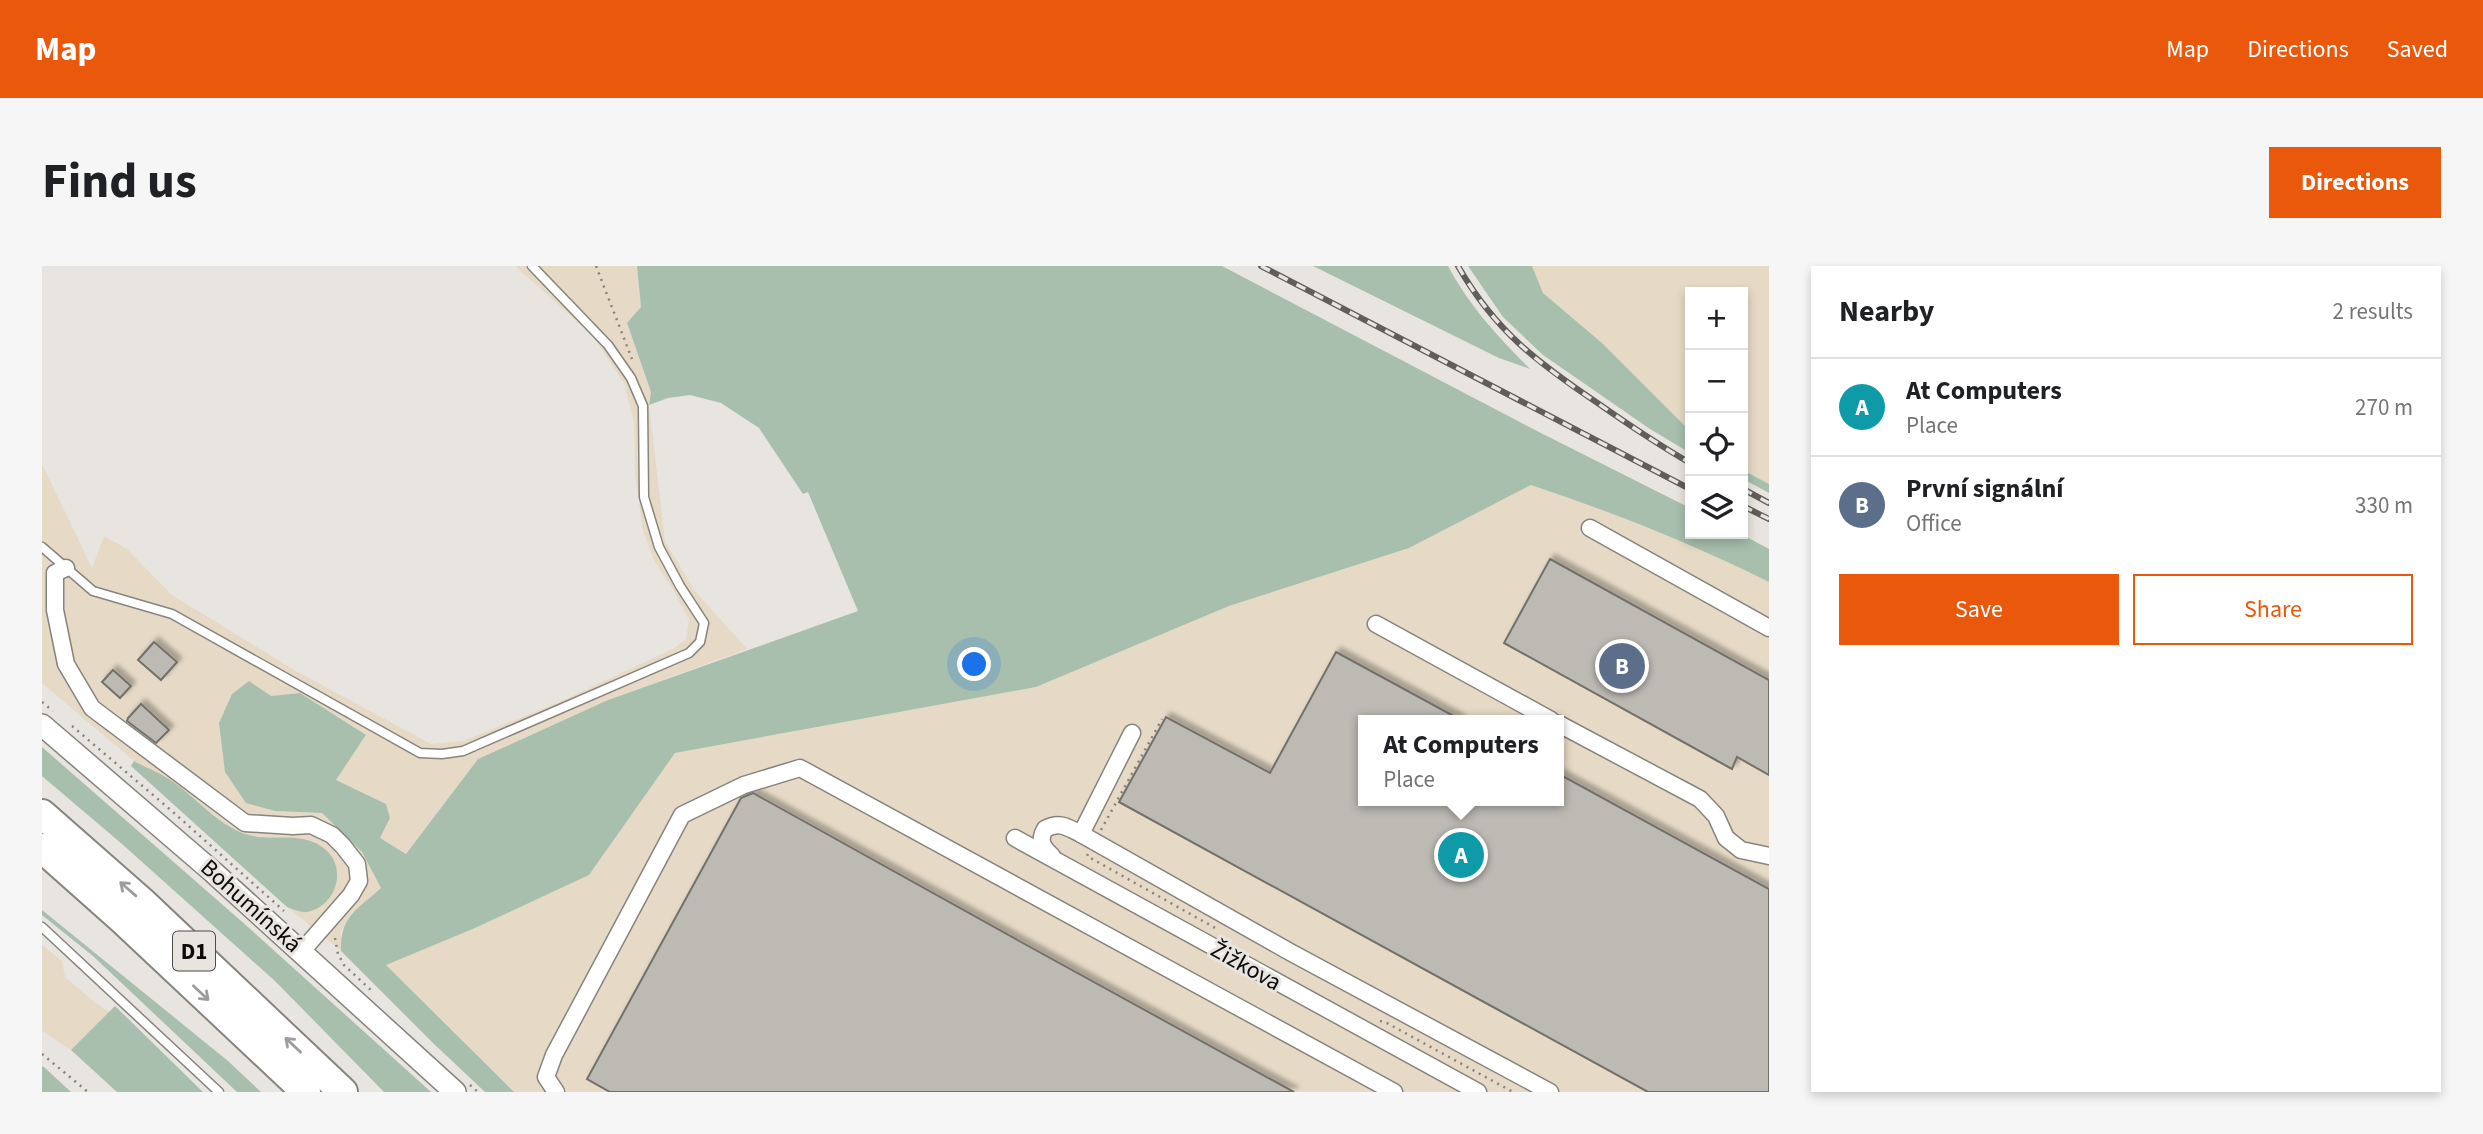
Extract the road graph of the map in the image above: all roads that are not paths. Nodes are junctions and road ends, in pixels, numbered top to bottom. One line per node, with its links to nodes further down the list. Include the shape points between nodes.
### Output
1 (532, 266): 4 (lane, via 608,345 631,378 643,406 644,497 659,547 704,622 700,642 689,653 463,751 420,753 172,614 93,591)
2 (1590, 528): 8 (street)
3 (42, 547): 4 (lane)
4 (66, 568): 6 (street, via 55,573)
5 (42, 575): 6 (street)
6 (55, 610): 20 (street, via 66,664 92,708 245,823 311,825 332,835 357,864 359,881 351,895)
7 (1376, 624): 9 (street)
8 (1769, 628)
9 (1542, 715)
10 (42, 725): 20 (main road, Bohumínská)
11 (1564, 727): 17 (street, via 1700,799 1717,816 1726,838 1741,850)
12 (1132, 733): 15 (street)
13 (42, 814): 24 (highway, D1, one-way to 13)
14 (1014, 838): 18 (street, Žižkova)
15 (1088, 838): 18 (street, via 1057,824 1043,833 1043,846); 21 (street)
16 (42, 848): 23 (highway, D1, one-way to 23)
17 (1769, 856)
18 (1066, 868): 28 (street, Žižkova)
19 (42, 927): 22 (lane)
20 (302, 951): 25 (main road, Bohumínská)
21 (1527, 1086): 29 (street)
22 (219, 1092)
23 (306, 1092)
24 (343, 1092)
25 (455, 1092)
26 (556, 1092): 27 (street, via 545,1077 554,1055 682,816 744,785 800,768)
27 (1394, 1092)
28 (1478, 1092)
29 (1550, 1092)

